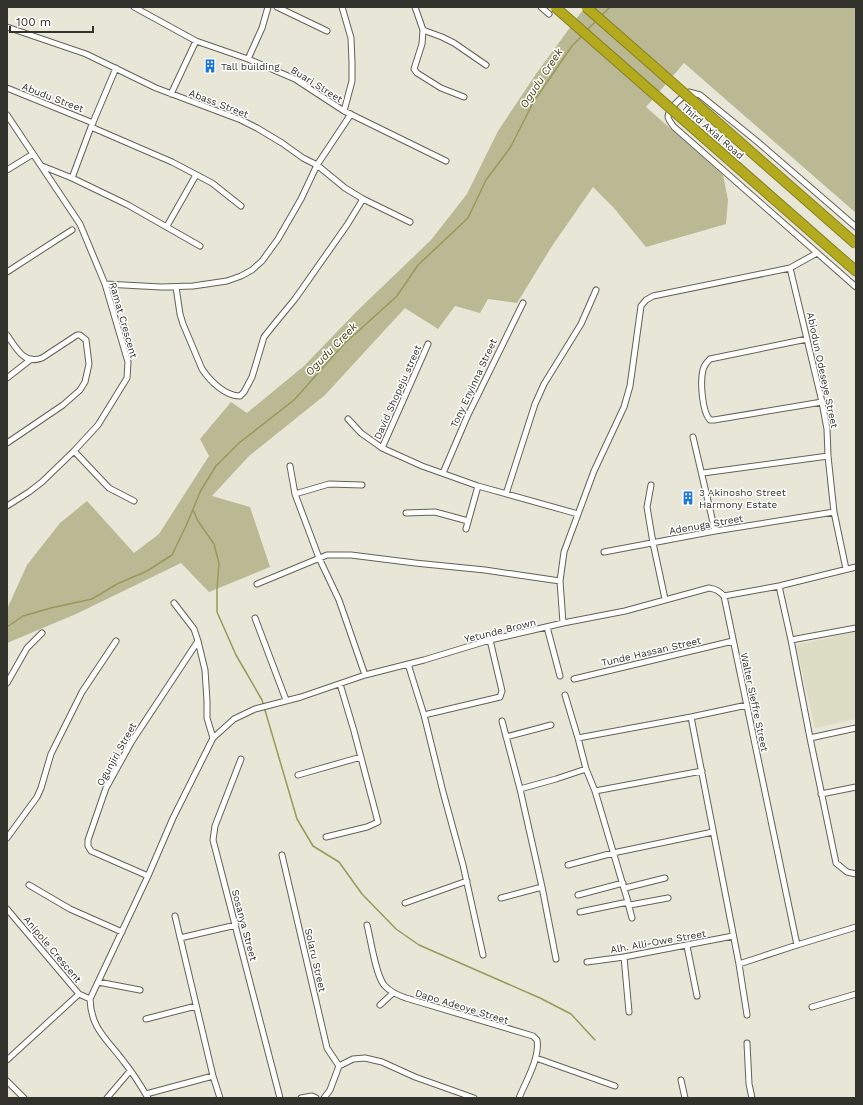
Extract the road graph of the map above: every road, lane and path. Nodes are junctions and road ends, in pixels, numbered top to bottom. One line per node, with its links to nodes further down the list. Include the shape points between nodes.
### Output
1 (134, 7): 12 (street, Buari Street)
2 (268, 7): 13 (street)
3 (277, 7): 10 (street)
4 (342, 7): 19 (street, via 351,38 352,62 352,81)
5 (415, 7): 11 (street)
6 (541, 7): 8 (street)
7 (586, 7): 36 (highway, Third Axial Road, bridge)
8 (552, 11): 40 (highway, Third Axial Road, bridge)
9 (7, 27): 15 (street, Abass Street, via 72,48)
10 (327, 30)
11 (423, 30): 14 (street, via 454,43); 18 (street, via 422,44 414,70 441,88)
12 (196, 41): 13 (street, Buari Street); 17 (street)
13 (248, 59): 19 (street, Buari Street, via 295,79)
14 (486, 66)
15 (116, 68): 17 (street, Abass Street); 22 (street)
16 (7, 88): 22 (street, Abudu Street)
17 (172, 94): 25 (street, Abass Street, via 257,128)
18 (464, 97)
19 (344, 111): 20 (street, Buari Street)
20 (351, 114): 24 (street, Buari Street); 25 (street)
21 (7, 115): 23 (street, Ramat Crescent)
22 (92, 125): 28 (street, Abudu Street); 29 (street)
23 (33, 154): 26 (street, Ramat Crescent); 27 (street)
24 (446, 161)
25 (317, 165): 30 (street, Abass Street); 43 (street, via 289,222 270,251 252,270 227,281)
26 (41, 166): 29 (street); 42 (street, Ramat Crescent, via 80,224)
27 (7, 170)
28 (196, 175): 31 (street, Abudu Street, via 212,183); 33 (street)
29 (72, 178): 33 (street)
30 (363, 199): 32 (street, Abass Street); 43 (street, via 295,299 264,337 252,377 240,396 230,394 206,376 183,324)
31 (241, 206)
32 (410, 222)
33 (167, 226): 37 (street)
34 (856, 227): 38 (street, via 700,95 689,92 682,97 668,115 674,127)
35 (72, 230): 41 (street)
36 (856, 244)
37 (200, 246)
38 (817, 253): 39 (street); 44 (street)
39 (790, 268): 48 (street, Abiodun Odeseye Street); 71 (street, via 653,296 646,300 641,306 630,386 624,407)
40 (853, 268)
41 (7, 272)
42 (105, 284): 43 (street); 57 (street, Ramat Crescent, via 128,362 127,378 98,425)
43 (176, 287)
44 (856, 288)
45 (596, 290): 66 (street, via 581,324 534,404)
46 (523, 304): 60 (street, Tony Enyinna Street, via 467,416)
47 (7, 335): 50 (street, via 22,356)
48 (807, 339): 52 (street, Abiodun Odeseye Street); 52 (street, via 710,359 703,370 704,412 706,417 714,420)
49 (428, 344): 56 (street, David Shopeju street)
50 (30, 360): 51 (street); 55 (street, via 42,358 80,335 86,340 88,374 73,398)
51 (7, 378)
52 (822, 402): 58 (street, Abiodun Odeseye Street)
53 (348, 419): 56 (street, via 361,433)
54 (693, 437): 61 (street)
55 (7, 443)
56 (382, 448): 60 (street)
57 (74, 451): 67 (street, via 109,488); 68 (street, Ramat Crescent, via 42,482)
58 (828, 456): 61 (street); 69 (street, Abiodun Odeseye Street)
59 (290, 466): 65 (street)
60 (443, 473): 64 (street)
61 (703, 473): 74 (street)
62 (362, 485): 65 (street, via 329,484)
63 (651, 485): 75 (street, via 647,507)
64 (478, 486): 66 (street); 72 (street)
65 (295, 494): 77 (street)
66 (506, 494): 71 (street)
67 (134, 501)
68 (7, 506)
69 (834, 512): 74 (street, Adenuga Street); 79 (street, Abiodun Odeseye Street)
70 (406, 513): 72 (street, via 435,512)
71 (578, 514): 80 (street, via 564,552)
72 (468, 521): 73 (street)
73 (466, 529)
74 (715, 531): 75 (street, Adenuga Street)
75 (653, 542): 76 (street, Adenuga Street); 84 (street)
76 (604, 552)
77 (319, 558): 80 (street, via 327,555 351,555); 81 (street); 97 (street, via 338,600)
78 (856, 567): 79 (street)
79 (846, 570): 82 (street)
80 (560, 581): 87 (street)
81 (257, 584)
82 (778, 586): 83 (street); 93 (street)
83 (724, 596): 84 (street, Yetunde Brown, via 719,591 709,588); 95 (street, Walter Sieffre Street)
84 (666, 599): 87 (street, Yetunde Brown, via 625,611)
85 (174, 603): 94 (street, via 194,629)
86 (255, 618): 103 (street)
87 (563, 623): 88 (street, Yetunde Brown)
88 (547, 627): 92 (street, Yetunde Brown); 98 (street)
89 (856, 628): 93 (street)
90 (42, 633): 100 (street, via 27,648)
91 (116, 640): 125 (street, via 75,705 51,754 37,797)
92 (490, 640): 96 (street, Yetunde Brown); 105 (street, via 502,691 500,697)
93 (791, 640): 113 (street)
94 (198, 641): 111 (street, via 205,670 207,718); 130 (street, Ogunjiri Street, via 132,742 106,788 88,840 91,851)
95 (733, 641): 99 (street, Tunde Hassan Street); 104 (street, Walter Sieffre Street)
96 (408, 664): 97 (street, Yetunde Brown); 105 (street)
97 (365, 675): 101 (street, Yetunde Brown)
98 (560, 676)
99 (574, 679)
100 (7, 683)
101 (340, 684): 103 (street, Yetunde Brown); 114 (street)
102 (565, 695): 112 (street)
103 (284, 701): 111 (street, Yetunde Brown, via 255,709 234,719)
104 (746, 704): 106 (street); 151 (street, Walter Sieffre Street)
105 (424, 715): 132 (street)
106 (691, 717): 112 (street); 117 (street)
107 (502, 721): 110 (street)
108 (551, 725): 110 (street)
109 (856, 728): 113 (street)
110 (506, 737): 120 (street)
111 (213, 738): 130 (street)
112 (578, 738): 116 (street)
113 (810, 738): 122 (street)
114 (361, 757): 118 (street); 124 (street, via 378,822)
115 (241, 759): 145 (street, Sosanya Street, via 215,826 213,840)
116 (586, 769): 120 (street); 121 (street)
117 (702, 771): 121 (street); 123 (street)
118 (298, 775)
119 (856, 787): 122 (street)
120 (520, 789): 135 (street)
121 (595, 791): 126 (street)
122 (821, 794): 129 (street, via 836,863 847,872)
123 (713, 832): 126 (street); 149 (street)
124 (326, 837)
125 (7, 838)
126 (613, 853): 128 (street); 134 (street)
127 (282, 855): 174 (street, Solaru Street, via 327,1048)
128 (568, 865)
129 (856, 874)
130 (148, 876): 148 (street)
131 (665, 878): 134 (street)
132 (467, 881): 139 (street); 153 (street)
133 (29, 885): 148 (street, via 70,909)
134 (624, 885): 136 (street); 140 (street)
135 (542, 887): 137 (street); 155 (street)
136 (578, 895)
137 (501, 898)
138 (668, 898): 140 (street)
139 (406, 903)
140 (629, 903): 142 (street); 144 (street)
141 (7, 909): 161 (street, Anipole Crescent)
142 (580, 912)
143 (175, 916): 150 (street)
144 (632, 918)
145 (236, 925): 150 (street); 184 (street, Sosanya Street)
146 (367, 925): 160 (street, Dapo Adeoye Street, via 378,971 384,985)
147 (856, 927): 151 (street)
148 (122, 932): 158 (street)
149 (733, 936): 152 (street, Alh. Alli-Owe Street); 157 (street)
150 (180, 938): 166 (street)
151 (797, 944): 157 (street)
152 (687, 946): 154 (street, Alh. Alli-Owe Street); 163 (street)
153 (483, 955)
154 (624, 957): 156 (street, Alh. Alli-Owe Street); 168 (street)
155 (556, 959)
156 (587, 962)
157 (739, 964): 169 (street)
158 (98, 982): 159 (street); 164 (street)
159 (140, 990)
160 (393, 992): 165 (street); 172 (street, Dapo Adeoye Street, via 533,1036 538,1046)
161 (79, 994): 164 (street, Anipole Crescent); 173 (street)
162 (856, 994): 167 (street)
163 (697, 996)
164 (90, 999): 175 (street, via 90,1012 98,1030)
165 (380, 1005)
166 (196, 1006): 170 (street); 176 (street)
167 (812, 1007)
168 (629, 1012)
169 (747, 1015)
170 (146, 1019)
171 (747, 1042): 191 (street)
172 (536, 1058): 179 (street); 189 (street, Dapo Adeoye Street)
173 (7, 1060)
174 (339, 1066): 187 (street, via 330,1090); 188 (street, via 353,1059 365,1058 382,1062)
175 (130, 1071): 180 (street); 182 (street)
176 (213, 1076): 180 (street); 183 (street)
177 (681, 1080): 190 (street)
178 (7, 1081): 181 (street)
179 (615, 1086)
180 (147, 1096)
181 (24, 1098)
182 (107, 1098)
183 (220, 1098)
184 (280, 1098)
185 (301, 1098): 186 (street)
186 (316, 1098)
187 (324, 1098)
188 (474, 1098)
189 (519, 1098)
190 (685, 1098)
191 (752, 1098)

